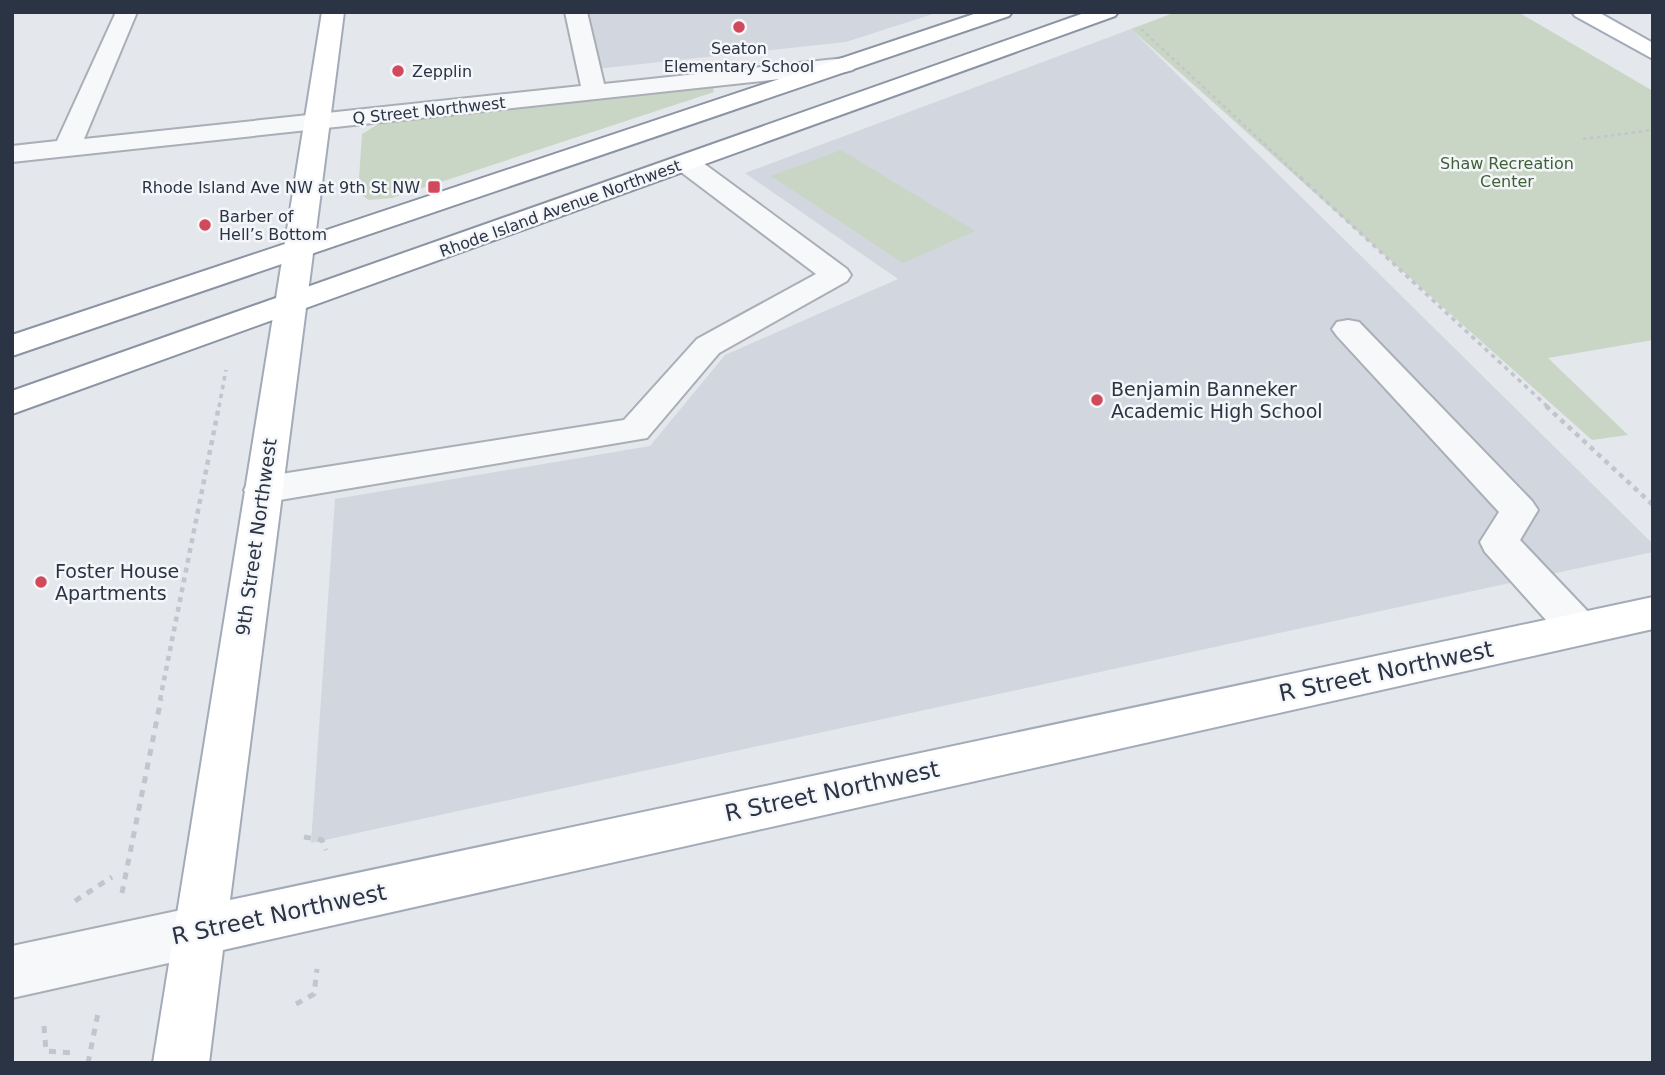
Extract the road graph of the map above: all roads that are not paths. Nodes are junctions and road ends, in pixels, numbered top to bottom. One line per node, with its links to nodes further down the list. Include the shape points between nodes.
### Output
1 (127, 12): 11 (street)
2 (333, 12): 10 (main road, 9th Street Northwest)
3 (576, 12): 9 (street)
4 (1002, 12): 8 (main road)
5 (1108, 12): 13 (main road, Rhode Island Avenue Northwest)
6 (1582, 12): 7 (main road)
7 (1653, 52)
8 (845, 65): 9 (street, Q Street Northwest); 14 (main road)
9 (594, 92): 10 (street, Q Street Northwest)
10 (317, 121): 11 (street, Q Street Northwest); 14 (main road, 9th Street Northwest)
11 (67, 148): 12 (street, Q Street Northwest)
12 (12, 154)
13 (686, 163): 15 (main road, Rhode Island Avenue Northwest); 19 (street, via 836,275 708,346 635,430)
14 (298, 250): 15 (main road, 9th Street Northwest); 17 (main road)
15 (290, 304): 18 (main road, Rhode Island Avenue Northwest); 19 (main road, 9th Street Northwest)
16 (1348, 329): 21 (street, via 1519,510 1499,542)
17 (12, 346)
18 (12, 403)
19 (262, 490): 22 (main road, 9th Street Northwest)
20 (1653, 613): 21 (main road, R Street Northwest)
21 (1579, 629): 22 (main road, R Street Northwest)
22 (200, 931): 23 (street, R Street Northwest); 24 (main road, 9th Street Northwest)
23 (12, 972)
24 (181, 1063)

